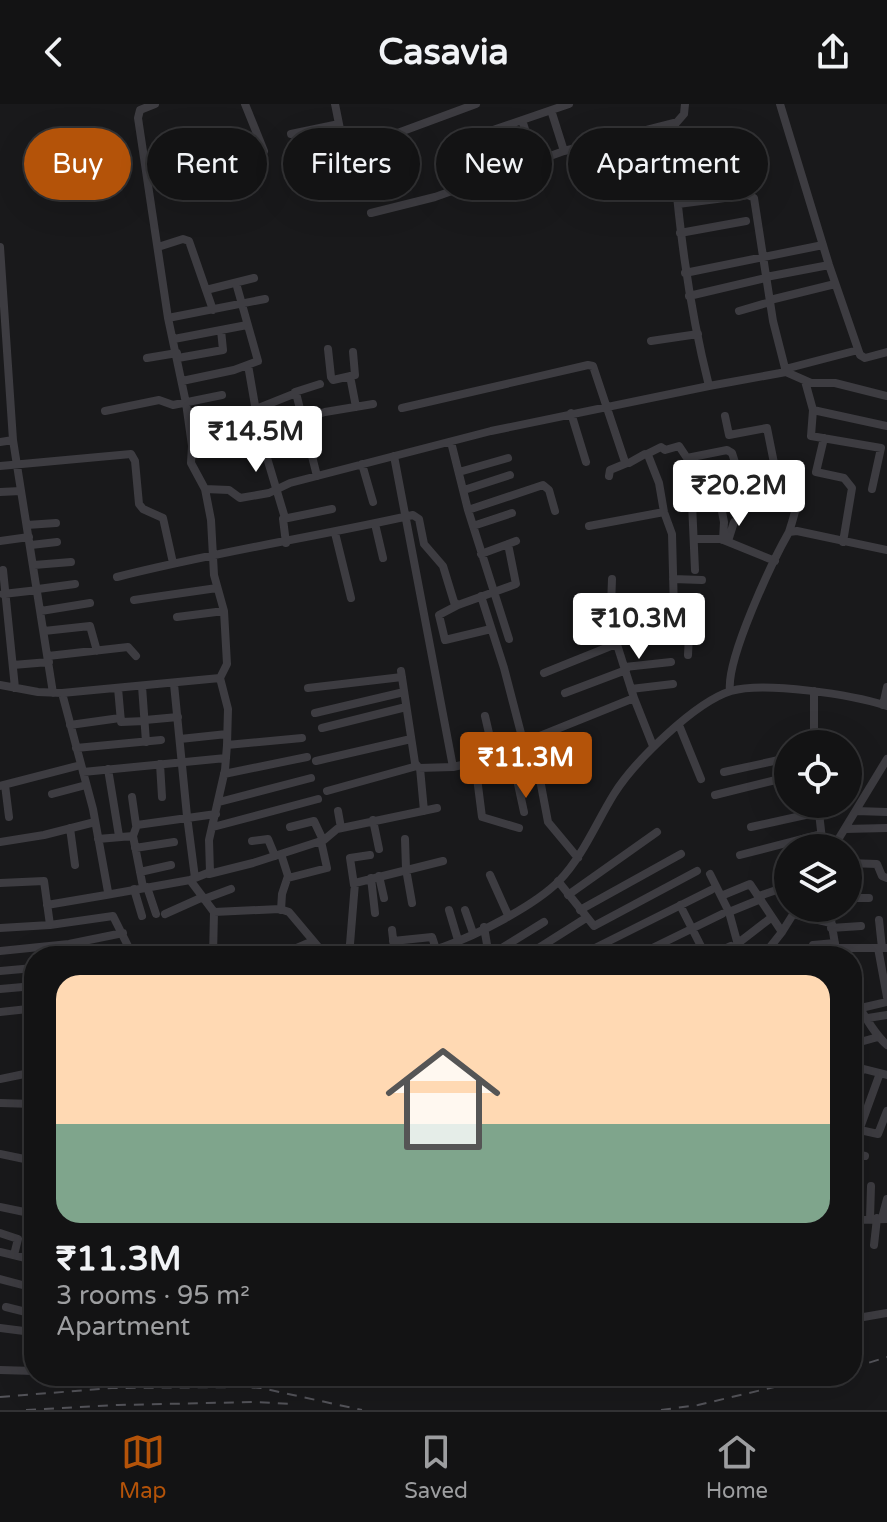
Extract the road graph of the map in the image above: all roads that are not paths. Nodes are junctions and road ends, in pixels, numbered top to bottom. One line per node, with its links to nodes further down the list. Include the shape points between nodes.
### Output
1 (155, 104): 8 (street)
2 (245, 104): 14 (street)
3 (335, 104): 13 (street)
4 (476, 104): 9 (street)
5 (569, 104): 10 (street)
6 (685, 104): 12 (street, via 684,114)
7 (780, 104): 29 (street)
8 (139, 107): 31 (street)
9 (450, 109): 17 (street)
10 (551, 110): 11 (street); 21 (street)
11 (522, 120): 18 (street); 19 (street)
12 (674, 123): 20 (street); 21 (street)
13 (339, 124): 15 (street); 16 (street)
14 (255, 128)
15 (320, 128)
16 (340, 128)
17 (406, 128)
18 (499, 128)
19 (525, 128)
20 (672, 128)
21 (564, 151): 22 (street)
22 (552, 155)
23 (436, 197): 26 (street)
24 (678, 200): 25 (street)
25 (678, 204): 28 (street); 32 (street, via 753,197)
26 (371, 213)
27 (746, 221): 28 (street)
28 (680, 233): 34 (street)
29 (823, 245): 32 (street); 33 (street)
30 (0, 247): 81 (street)
31 (158, 247): 39 (street, via 189,241); 46 (street)
32 (763, 258): 34 (street); 36 (street)
33 (829, 265): 36 (street); 38 (street)
34 (685, 273): 40 (street)
35 (254, 278): 37 (street)
36 (766, 278): 40 (street); 42 (street)
37 (236, 283): 39 (street); 43 (street)
38 (835, 284): 42 (street); 53 (street)
39 (206, 290): 44 (street)
40 (689, 296): 49 (street)
41 (265, 299): 43 (street)
42 (770, 301): 45 (street); 59 (street)
43 (241, 304): 44 (street); 47 (street)
44 (213, 310): 46 (street)
45 (739, 311)
46 (168, 318): 50 (street)
47 (247, 325): 48 (street); 58 (street, via 258,358)
48 (221, 330): 50 (street); 56 (street, via 223,350)
49 (698, 334): 51 (street); 64 (street)
50 (174, 339): 56 (street)
51 (651, 341)
52 (328, 349): 60 (street, via 332,379)
53 (858, 350): 55 (street, via 862,358); 59 (street)
54 (353, 352): 60 (street, via 356,373)
55 (887, 352)
56 (177, 356): 57 (street); 61 (street)
57 (147, 358)
58 (248, 365): 61 (street); 76 (street)
59 (785, 370): 62 (street); 64 (street)
60 (350, 376): 71 (street)
61 (182, 381): 68 (street)
62 (805, 381): 67 (street); 73 (street)
63 (320, 384): 65 (street)
64 (709, 386): 70 (street)
65 (295, 392): 76 (street); 78 (street)
66 (222, 395): 68 (street)
67 (887, 396)
68 (186, 403): 74 (street, via 159,400); 84 (street)
69 (373, 404): 71 (street)
70 (607, 405): 72 (street, via 594,367 588,365); 75 (street); 91 (street)
71 (356, 407): 78 (street)
72 (402, 408)
73 (813, 410): 79 (street); 80 (street, via 810,434)
74 (105, 411)
75 (571, 413): 83 (street); 89 (street)
76 (256, 414): 84 (street, via 229,436); 100 (street)
77 (725, 416): 98 (street, via 729,435 766,427)
78 (302, 419): 96 (street)
79 (887, 426)
80 (824, 438): 101 (street, via 881,448); 127 (street, via 816,472 844,478 852,488)
81 (13, 440): 82 (street); 90 (street)
82 (0, 442)
83 (451, 442): 86 (street); 94 (street)
84 (192, 446): 99 (street, via 191,463)
85 (647, 454): 88 (street, via 679,446); 91 (street); 110 (street)
86 (394, 456): 92 (street); 112 (street)
87 (508, 458): 94 (street)
88 (690, 458): 98 (street, via 729,450 741,481); 122 (street)
89 (586, 462)
90 (16, 463): 93 (street); 103 (street); 135 (street, via 129,453 139,504 163,518)
91 (627, 463): 97 (street, via 610,470)
92 (362, 464): 96 (street); 106 (street)
93 (0, 466)
94 (459, 472): 102 (street)
95 (510, 475): 102 (street)
96 (317, 476): 100 (street)
97 (609, 476)
98 (777, 478): 120 (street, via 793,477 797,482)
99 (205, 489): 100 (street, via 229,490 243,498); 131 (street)
100 (277, 489): 113 (street)
101 (872, 489)
102 (464, 490): 108 (street)
103 (21, 491): 104 (street); 117 (street)
104 (0, 492)
105 (719, 496): 123 (street)
106 (373, 502)
107 (332, 509): 113 (street)
108 (468, 510): 109 (street, via 543,485); 118 (street)
109 (555, 511)
110 (664, 512): 119 (street); 141 (street, via 672,534)
111 (512, 513): 118 (street)
112 (404, 517): 116 (street); 152 (street, via 419,519 424,544 442,564); 215 (street)
113 (285, 518): 128 (street)
114 (734, 522): 123 (street)
115 (56, 523): 117 (street)
116 (375, 524): 121 (street); 132 (street)
117 (27, 525): 125 (street)
118 (473, 526): 130 (street)
119 (589, 526)
120 (789, 532): 127 (street); 133 (street)
121 (335, 533): 128 (street); 149 (street)
122 (694, 539): 123 (street); 138 (street)
123 (726, 540): 133 (street)
124 (0, 541): 125 (street)
125 (30, 541): 126 (street); 136 (street)
126 (57, 542)
127 (843, 542): 129 (street)
128 (286, 543): 131 (street)
129 (887, 550)
130 (481, 554): 146 (street); 146 (street, via 512,543 516,584)
131 (213, 556): 135 (street); 144 (street)
132 (383, 558)
133 (775, 561): 179 (street, via 744,631)
134 (71, 562): 136 (street)
135 (173, 563): 139 (street)
136 (34, 565): 145 (street)
137 (3, 570): 147 (street)
138 (695, 570)
139 (117, 577)
140 (612, 579): 155 (street)
141 (673, 579): 142 (street); 156 (street)
142 (702, 580)
143 (75, 584): 145 (street)
144 (217, 588): 150 (street); 154 (street)
145 (38, 590): 147 (street); 153 (street)
146 (494, 592): 148 (street); 160 (street)
147 (3, 594): 167 (street)
148 (481, 596): 152 (street); 158 (street)
149 (351, 598)
150 (134, 600)
151 (90, 603): 153 (street)
152 (458, 605): 158 (street, via 439,615 445,640)
153 (41, 611): 159 (street)
154 (224, 611): 157 (street); 170 (street, via 227,664)
155 (611, 611): 156 (street); 161 (street)
156 (674, 611): 163 (street, via 690,614)
157 (177, 617)
158 (491, 629): 201 (street)
159 (44, 631): 162 (street, via 90,626); 165 (street)
160 (509, 639)
161 (616, 644): 168 (street); 169 (street)
162 (97, 651): 164 (street, via 128,647); 165 (street)
163 (688, 655)
164 (136, 656)
165 (48, 659): 167 (street); 182 (street)
166 (671, 662): 168 (street)
167 (13, 665): 176 (street)
168 (625, 669): 183 (street); 184 (street)
169 (544, 673)
170 (220, 678): 171 (street); 196 (street, via 228,709)
171 (174, 684): 174 (street); 189 (street)
172 (673, 684): 184 (street)
173 (0, 685): 176 (street)
174 (142, 686): 177 (street); 191 (street)
175 (887, 687): 185 (street)
176 (15, 688): 182 (street)
177 (118, 688): 182 (street); 190 (street)
178 (308, 688): 181 (street, via 401,674)
179 (730, 691): 180 (street); 193 (street)
180 (814, 691): 185 (street); 195 (street)
181 (404, 692): 186 (street); 187 (street)
182 (57, 693): 192 (street)
183 (565, 693)
184 (632, 693): 201 (street); 204 (street)
185 (885, 706)
186 (406, 707): 194 (street); 199 (street)
187 (315, 713)
188 (485, 716): 207 (street)
189 (178, 717): 191 (street); 198 (street)
190 (120, 718): 191 (street); 192 (street)
191 (145, 720): 202 (street)
192 (70, 725): 206 (street)
193 (679, 725): 204 (street); 222 (street)
194 (322, 728)
195 (814, 730)
196 (227, 734): 198 (street); 203 (street)
197 (302, 738): 203 (street)
198 (180, 739): 211 (street)
199 (411, 739): 214 (street); 220 (street)
200 (161, 740): 202 (street)
201 (523, 741): 205 (street)
202 (146, 742): 206 (street)
203 (227, 745): 208 (street)
204 (653, 746): 275 (street, via 609,803)
205 (510, 747): 207 (street); 238 (street)
206 (76, 748): 216 (street)
207 (494, 755): 212 (street)
208 (226, 758): 211 (street); 220 (street)
209 (887, 759): 232 (street)
210 (774, 761): 219 (street)
211 (183, 762): 213 (street); 241 (street)
212 (475, 762): 215 (street); 253 (street, via 482,817)
213 (160, 764): 217 (street); 230 (street)
214 (418, 767): 215 (street); 226 (street); 236 (street)
215 (453, 767)
216 (82, 768): 217 (street); 224 (street); 225 (street)
217 (108, 769): 260 (street)
218 (538, 769): 275 (street, via 549,824)
219 (724, 772)
220 (224, 774): 233 (street)
221 (311, 778): 233 (street)
222 (701, 779)
223 (774, 780): 228 (street)
224 (2, 785): 242 (street)
225 (86, 785): 227 (street); 247 (street)
226 (327, 791)
227 (52, 794)
228 (715, 795)
229 (132, 797): 248 (street)
230 (162, 797)
231 (318, 799): 257 (street)
232 (862, 801)
233 (219, 802): 240 (street)
234 (437, 808): 236 (street)
235 (338, 811): 252 (street)
236 (424, 811): 246 (street)
237 (862, 811): 239 (street)
238 (524, 812)
239 (887, 812)
240 (216, 814): 241 (street); 257 (street)
241 (187, 816): 248 (street); 289 (street)
242 (9, 817)
243 (783, 818): 250 (street)
244 (819, 818): 258 (street)
245 (852, 818): 255 (street)
246 (373, 820): 252 (street); 270 (street)
247 (95, 822): 251 (street); 262 (street)
248 (136, 825): 261 (street)
249 (290, 827): 265 (street, via 314,821)
250 (751, 827)
251 (70, 828): 266 (street); 278 (street)
252 (341, 828): 265 (street)
253 (519, 828)
254 (887, 828): 255 (street)
255 (845, 829): 259 (street)
256 (657, 832): 298 (street)
257 (211, 834): 283 (street)
258 (821, 834)
259 (842, 834)
260 (119, 836): 261 (street); 262 (street)
261 (133, 836): 269 (street)
262 (98, 839): 297 (street)
263 (405, 839): 280 (street)
264 (252, 841): 272 (street, via 268,839)
265 (322, 841): 272 (street); 287 (street, via 327,868)
266 (0, 842)
267 (174, 842): 269 (street)
268 (774, 846): 274 (street)
269 (135, 848): 282 (street)
270 (379, 849)
271 (681, 854): 314 (street)
272 (278, 855): 283 (street); 287 (street)
273 (370, 855): 292 (street, via 350,858)
274 (740, 855)
275 (578, 858): 290 (street)
276 (443, 861): 280 (street)
277 (862, 863): 288 (street, via 877,864)
278 (75, 865)
279 (171, 865): 282 (street)
280 (406, 869): 286 (street); 305 (street)
281 (697, 871): 314 (street, via 596,926)
282 (140, 872): 293 (street)
283 (209, 874): 289 (street)
284 (710, 874): 299 (street)
285 (490, 875): 315 (street)
286 (375, 877): 292 (street); 302 (street); 312 (street)
287 (288, 878): 308 (street)
288 (887, 878)
289 (193, 879): 293 (street); 301 (street)
290 (558, 881): 298 (street); 315 (street)
291 (0, 883): 306 (street, via 42,880)
292 (354, 885): 341 (street)
293 (141, 888): 297 (street); 301 (street, via 160,914); 316 (street)
294 (231, 889): 301 (street)
295 (711, 890): 307 (street)
296 (774, 892): 300 (street)
297 (106, 895): 306 (street)
298 (568, 895): 314 (street)
299 (721, 896): 300 (street, via 748,884); 313 (street)
300 (760, 897): 313 (street); 317 (street)
301 (203, 898): 311 (street)
302 (384, 898)
303 (862, 898): 304 (street)
304 (869, 898)
305 (412, 903)
306 (47, 905): 323 (street)
307 (680, 905): 328 (street); 349 (street)
308 (281, 910): 311 (street); 333 (street, via 296,917)
309 (449, 910): 344 (street)
310 (465, 910): 332 (street)
311 (214, 912): 338 (street)
312 (375, 913)
313 (725, 913): 328 (street); 335 (street)
314 (583, 914): 348 (street)
315 (508, 915): 326 (street)
316 (142, 916)
317 (772, 917): 330 (street); 335 (street)
318 (879, 920): 355 (street)
319 (544, 922): 347 (street)
320 (788, 922): 330 (street)
321 (821, 922): 324 (street)
322 (831, 922): 324 (street)
323 (50, 925): 327 (street); 331 (street, via 113,916)
324 (831, 926): 325 (street); 353 (street)
325 (861, 926)
326 (484, 927): 332 (street); 346 (street)
327 (0, 928)
328 (692, 929): 350 (street); 351 (street)
329 (392, 930): 334 (street)
330 (782, 932): 352 (street)
331 (123, 933): 336 (street); 337 (street)
332 (473, 933): 345 (street)
333 (313, 941): 339 (street); 340 (street)
334 (393, 941): 342 (street); 343 (street, via 432,937)
335 (734, 945)
336 (49, 946)
337 (129, 946)
338 (213, 946)
339 (301, 946)
340 (317, 946)
341 (350, 946)
342 (394, 946)
343 (440, 946)
344 (444, 946)
345 (450, 946)
346 (487, 946)
347 (505, 946)
348 (541, 946)
349 (599, 946)
350 (657, 946)
351 (701, 946)
352 (771, 946)
353 (835, 946)
354 (862, 948): 355 (street)
355 (882, 948): 362 (street)
356 (24, 949): 357 (street)
357 (0, 951)
358 (24, 969): 359 (street)
359 (0, 971)
360 (24, 987): 361 (street)
361 (0, 989)
362 (887, 999): 363 (street)
363 (862, 1008)
364 (24, 1009): 366 (street)
365 (862, 1009): 368 (street)
366 (0, 1012)
367 (887, 1015): 368 (street)
368 (868, 1018): 369 (street)
369 (878, 1037): 370 (street); 371 (street)
370 (862, 1041)
371 (887, 1045)
372 (862, 1068): 374 (street)
373 (24, 1074): 375 (street)
374 (883, 1074): 378 (street)
375 (0, 1079)
376 (0, 1103): 377 (street)
377 (24, 1104)
378 (868, 1106): 379 (street); 380 (street)
379 (887, 1111): 381 (street, via 878,1134)
380 (862, 1123)
381 (862, 1135)
382 (0, 1154): 385 (street)
383 (862, 1155): 384 (street)
384 (865, 1156)
385 (24, 1159)
386 (871, 1186): 390 (street)
387 (887, 1199): 390 (street)
388 (0, 1207): 389 (street)
389 (24, 1212)
390 (879, 1219): 392 (street)
391 (0, 1233): 394 (street, via 18,1239)
392 (874, 1245)
393 (0, 1252): 394 (street)
394 (14, 1255): 395 (street)
395 (24, 1258)
396 (0, 1279): 397 (street)
397 (24, 1285)
398 (6, 1307): 399 (street)
399 (24, 1313)
400 (887, 1313): 401 (street)
401 (862, 1317)
402 (0, 1328): 403 (street)
403 (24, 1331)
404 (0, 1370): 405 (street)
405 (24, 1371)

